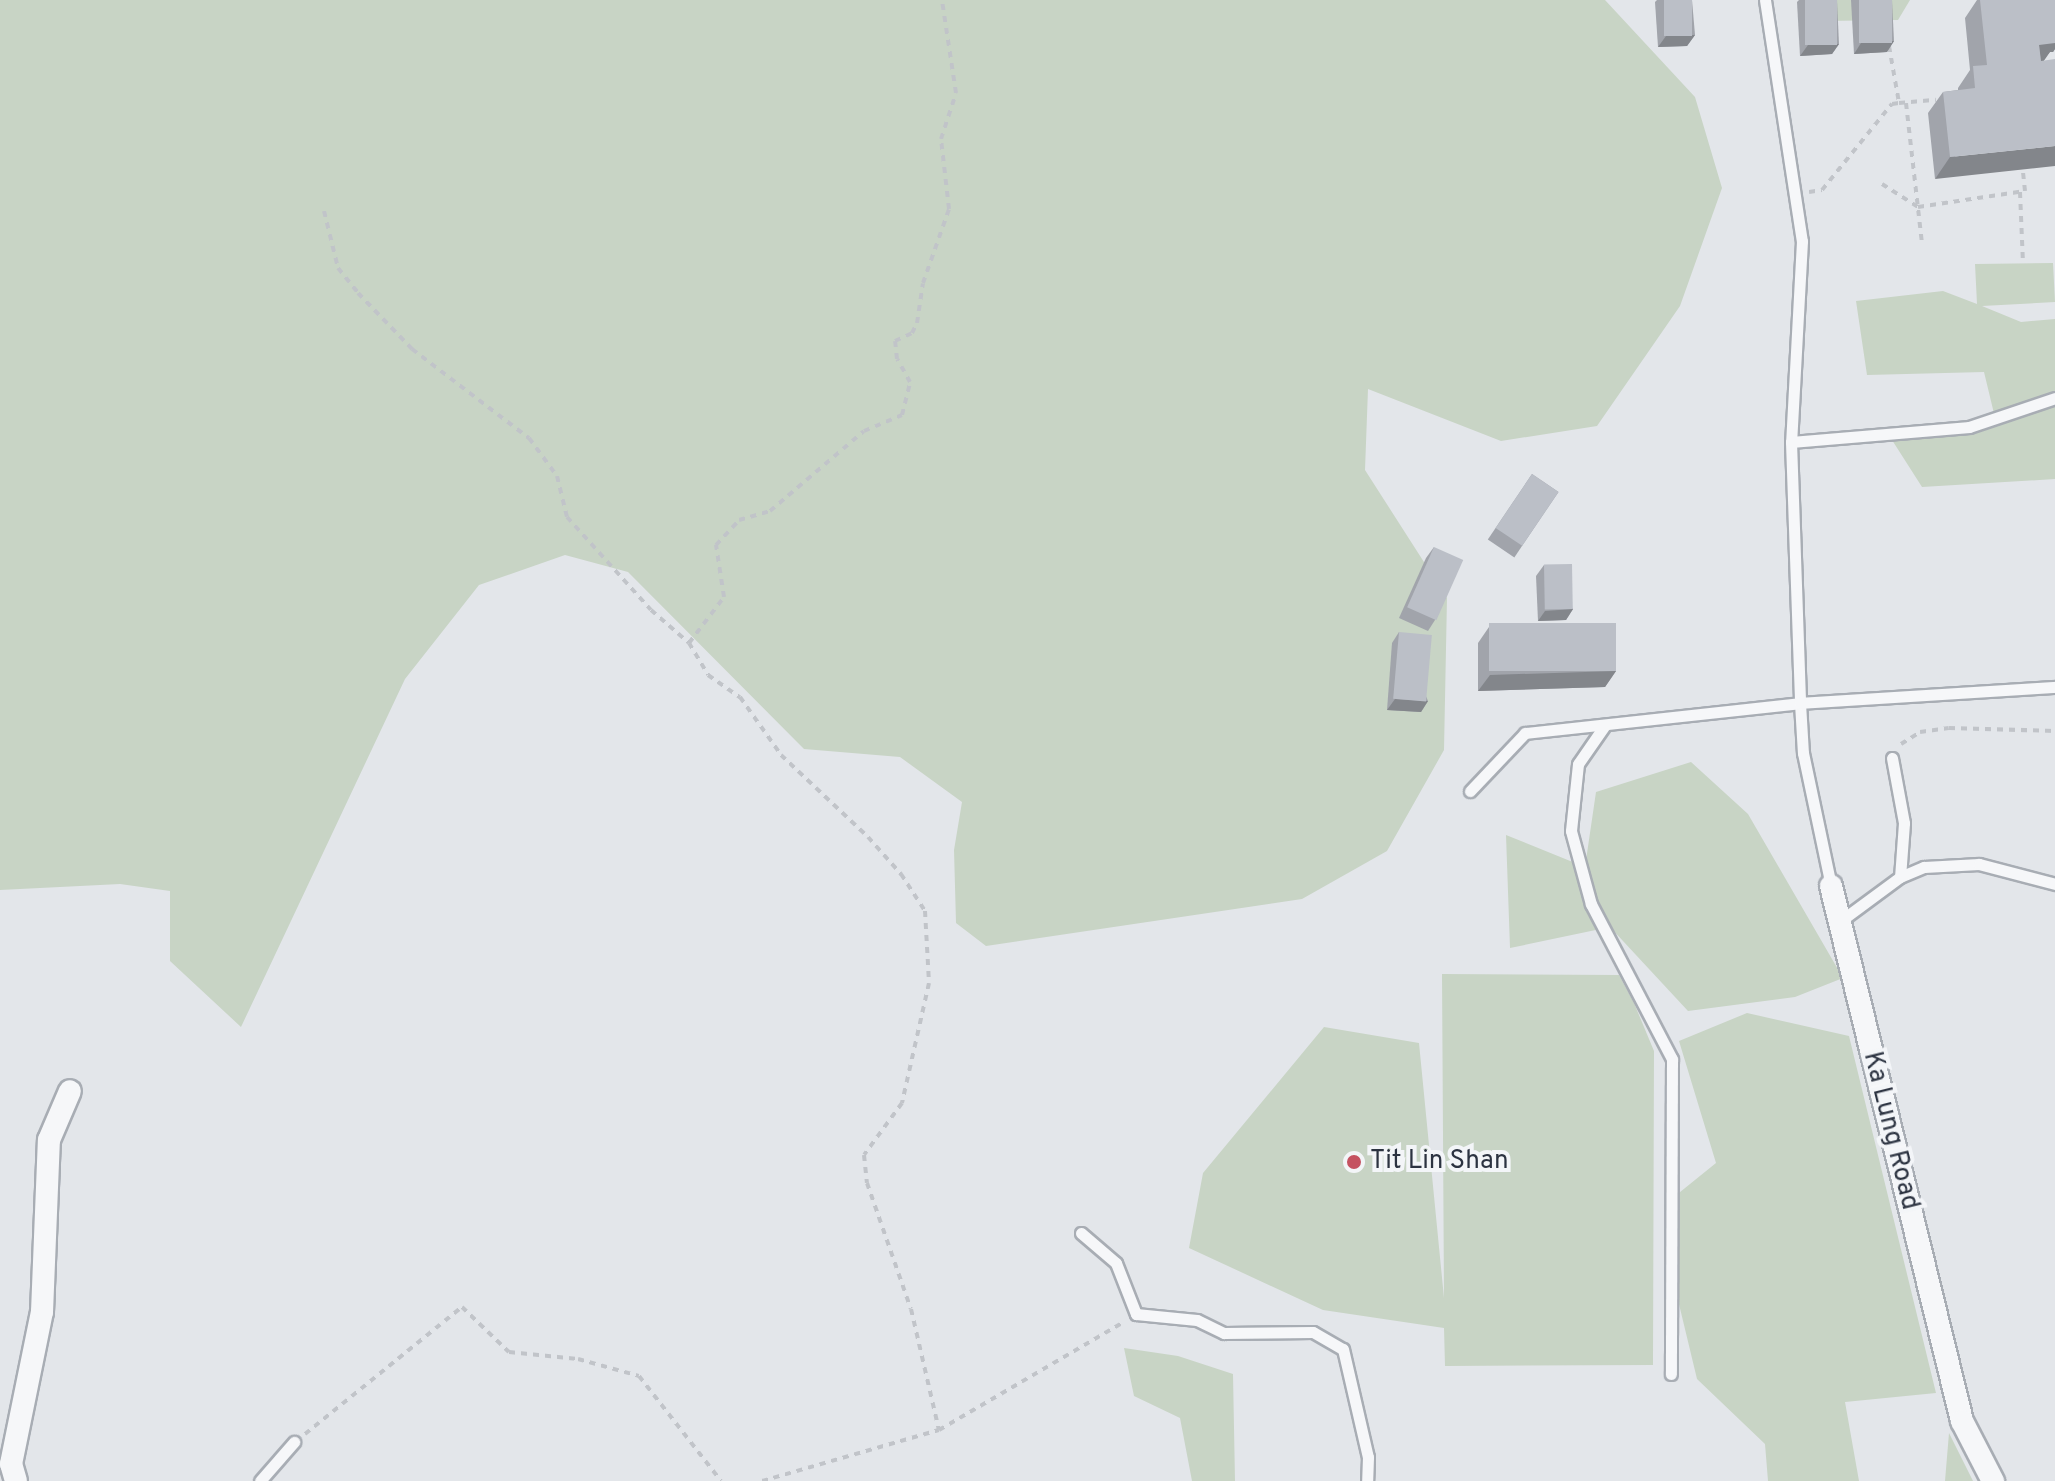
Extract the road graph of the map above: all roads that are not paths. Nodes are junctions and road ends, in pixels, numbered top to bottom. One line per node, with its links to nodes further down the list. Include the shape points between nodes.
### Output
1 (1765, 0): 3 (lane, Ka Lung Road, via 1802,241)
2 (2055, 398): 3 (lane, via 1969,427)
3 (1791, 442): 5 (lane, Ka Lung Road)
4 (2055, 687): 5 (lane)
5 (1800, 703): 6 (lane); 11 (lane, Ka Lung Road, via 1808,775)
6 (1605, 725): 8 (lane, via 1525,733); 15 (lane, via 1578,764 1571,831 1591,904 1672,1059)
7 (1892, 758): 9 (lane, via 1904,823)
8 (1470, 791)
9 (1900, 877): 10 (lane, via 1924,867 1979,864); 12 (lane)
10 (2055, 884)
11 (1831, 886): 12 (street, Ka Lung Road)
12 (1839, 922): 20 (street, Ka Lung Road, via 1962,1421)
13 (70, 1091): 17 (street, via 49,1140 42,1312 11,1464)
14 (1081, 1233): 19 (lane, via 1116,1263 1136,1314 1197,1320 1224,1333 1313,1332 1343,1349 1368,1457)
15 (1671, 1374)
16 (294, 1442): 18 (lane)
17 (16, 1481)
18 (260, 1481)
19 (1367, 1481)
20 (1993, 1481)

